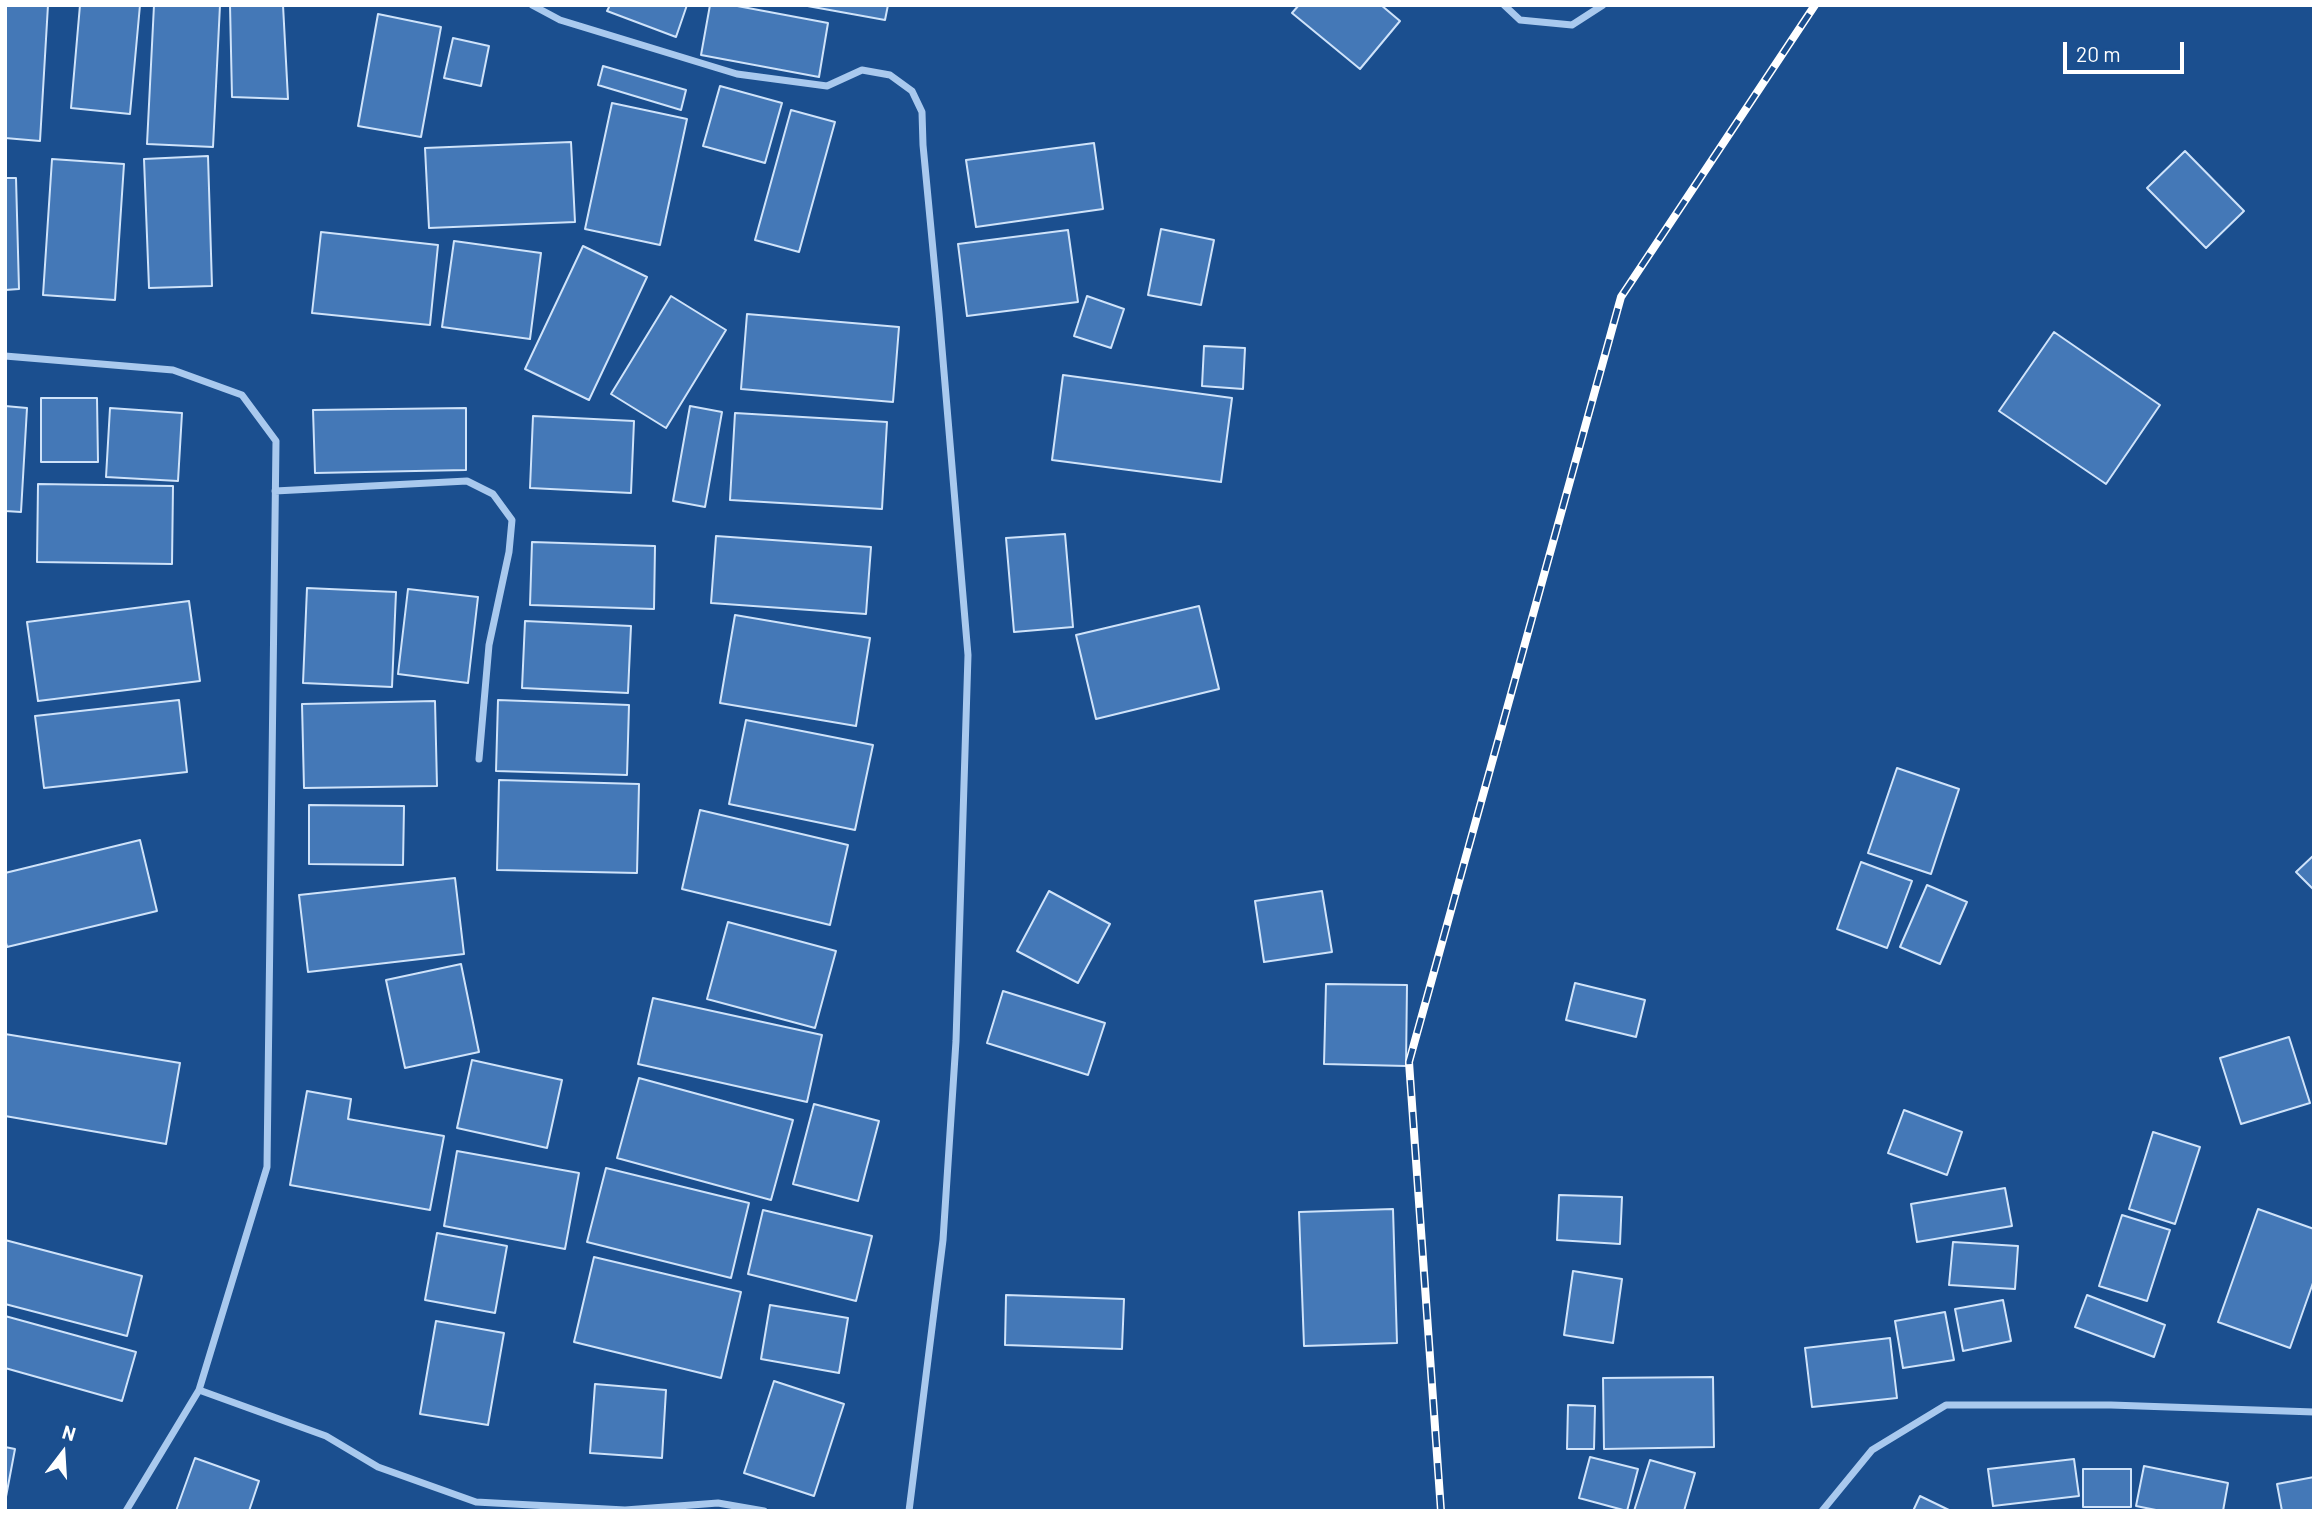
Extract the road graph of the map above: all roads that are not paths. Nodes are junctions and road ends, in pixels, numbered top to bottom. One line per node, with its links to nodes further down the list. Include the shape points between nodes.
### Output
1 (531, 5): 11 (street, via 560,20 737,74 828,86 862,70 890,75 912,91 922,112 968,655 956,1041 943,1240)
2 (1504, 5): 3 (street, via 1520,20 1572,25)
3 (1603, 5)
4 (5, 356): 5 (street, via 173,370 242,395 276,441)
5 (275, 491): 6 (street, via 467,481 493,494 506,511 512,520 509,552 489,646); 7 (street, via 267,1167)
6 (479, 759)
7 (199, 1390): 9 (street); 10 (street, via 326,1436 378,1466 475,1502 625,1510 718,1503)
8 (2314, 1412): 12 (street, via 1946,1405 1872,1450)
9 (126, 1511)
10 (764, 1511)
11 (909, 1511)
12 (1822, 1511)

